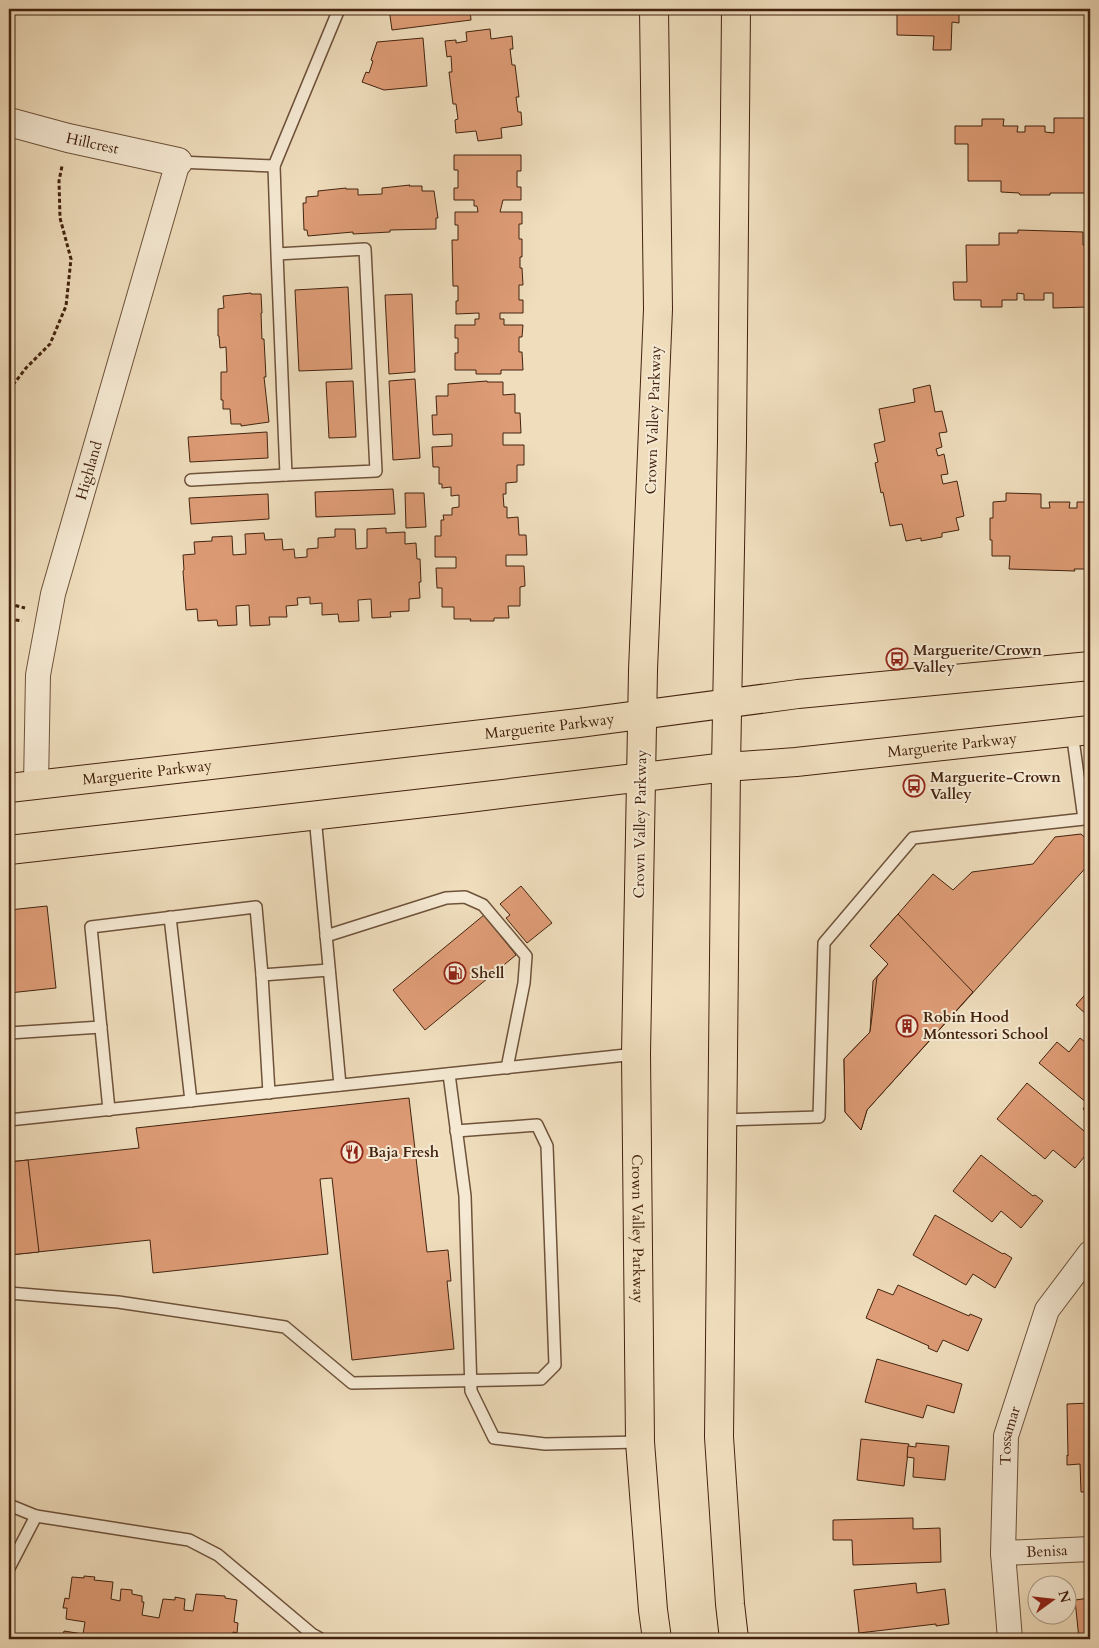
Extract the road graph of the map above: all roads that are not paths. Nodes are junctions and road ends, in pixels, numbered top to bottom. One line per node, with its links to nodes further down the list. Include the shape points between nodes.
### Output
1 (339, 9): 6 (lane)
2 (654, 9): 12 (main road, Crown Valley Parkway, via 658,309)
3 (736, 9): 11 (main road)
4 (9, 122): 5 (street, Hillcrest)
5 (178, 162): 6 (lane); 16 (street, Highland, via 53,594 38,675)
6 (274, 166): 7 (lane)
7 (277, 254): 8 (lane); 8 (lane, via 365,249 376,470)
8 (286, 475): 9 (lane)
9 (191, 480)
10 (1090, 666): 11 (main road, Marguerite Parkway)
11 (727, 703): 12 (main road, Marguerite Parkway); 14 (main road)
12 (642, 713): 15 (main road, Crown Valley Parkway); 16 (main road, Marguerite Parkway)
13 (1081, 731): 14 (main road, Marguerite Parkway); 34 (lane, via 1084,819 913,838 824,943 819,1117)
14 (726, 767): 15 (main road, Marguerite Parkway); 34 (main road)
15 (641, 777): 18 (main road, Marguerite Parkway); 26 (main road, Crown Valley Parkway)
16 (36, 785): 17 (main road, Marguerite Parkway)
17 (9, 788)
18 (314, 816): 19 (main road, Marguerite Parkway); 21 (lane)
19 (9, 850)
20 (170, 917): 23 (lane, via 256,907); 24 (lane, via 91,927); 31 (lane)
21 (326, 936): 22 (lane); 27 (lane, via 446,898 465,897 483,905 526,956 524,983)
22 (329, 970): 23 (lane); 29 (lane)
23 (262, 975): 30 (lane)
24 (101, 1026): 25 (lane); 32 (lane)
25 (9, 1033)
26 (636, 1054): 27 (lane); 39 (main road, Crown Valley Parkway)
27 (507, 1068): 28 (lane)
28 (449, 1074): 29 (lane); 35 (lane)
29 (340, 1086): 30 (lane)
30 (269, 1093): 31 (lane)
31 (191, 1101): 32 (lane)
32 (109, 1110): 33 (lane)
33 (9, 1120)
34 (722, 1120): 47 (main road, via 719,1437)
35 (456, 1131): 38 (lane, via 465,1196); 38 (lane, via 537,1125 547,1146 555,1365 541,1379)
36 (1090, 1253): 43 (street, Tossamar, via 1047,1310 1006,1436)
37 (9, 1293): 38 (lane, via 118,1302 285,1327 352,1383)
38 (470, 1381): 39 (lane, via 471,1391 494,1438 544,1444)
39 (640, 1442): 46 (main road, Crown Valley Parkway)
40 (9, 1506): 41 (lane)
41 (36, 1516): 44 (lane); 45 (lane, via 189,1540 218,1555)
42 (1090, 1549): 43 (street, Benisa)
43 (1003, 1553): 48 (street, Tossamar)
44 (9, 1568)
45 (321, 1639)
46 (657, 1639)
47 (734, 1639)
48 (1010, 1639)

